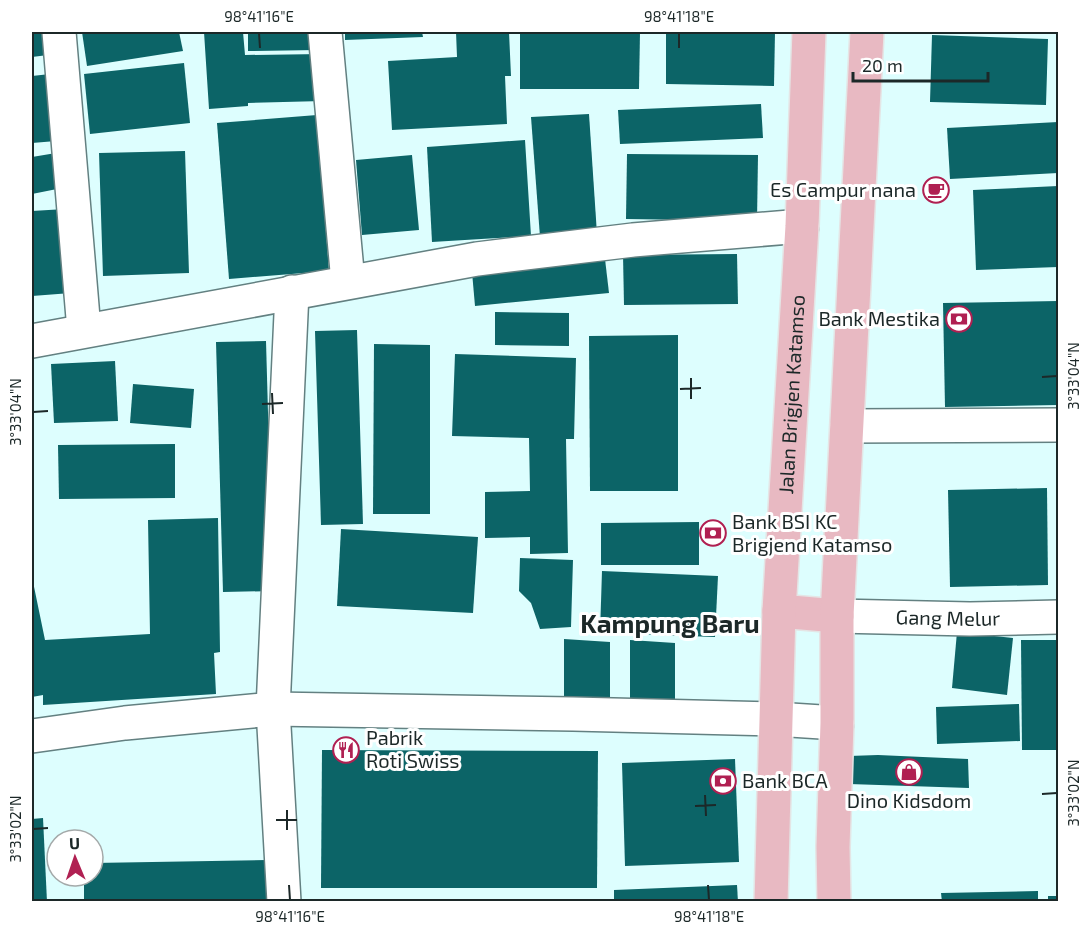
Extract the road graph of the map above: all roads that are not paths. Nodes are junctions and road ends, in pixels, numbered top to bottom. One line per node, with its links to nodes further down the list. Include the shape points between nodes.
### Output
1 (58, 32): 8 (street)
2 (325, 32): 6 (street)
3 (809, 32): 5 (main road, Jalan Brigjen Katamso)
4 (867, 32): 11 (main road)
5 (802, 226): 6 (street, via 633,240 477,259); 12 (main road, Jalan Brigjen Katamso)
6 (348, 282): 7 (street)
7 (292, 292): 8 (street); 15 (street)
8 (84, 330): 9 (street)
9 (32, 341)
10 (1059, 425): 11 (street)
11 (847, 426): 13 (main road)
12 (779, 611): 13 (main road); 16 (main road, Jalan Brigjen Katamso)
13 (837, 616): 14 (street, Gang Melur); 17 (main road)
14 (1059, 617)
15 (273, 709): 16 (street); 18 (street); 19 (street)
16 (775, 719): 17 (street); 20 (main road, Jalan Brigjen Katamso)
17 (837, 723): 21 (main road)
18 (32, 736)
19 (284, 902)
20 (771, 902)
21 (834, 902)

